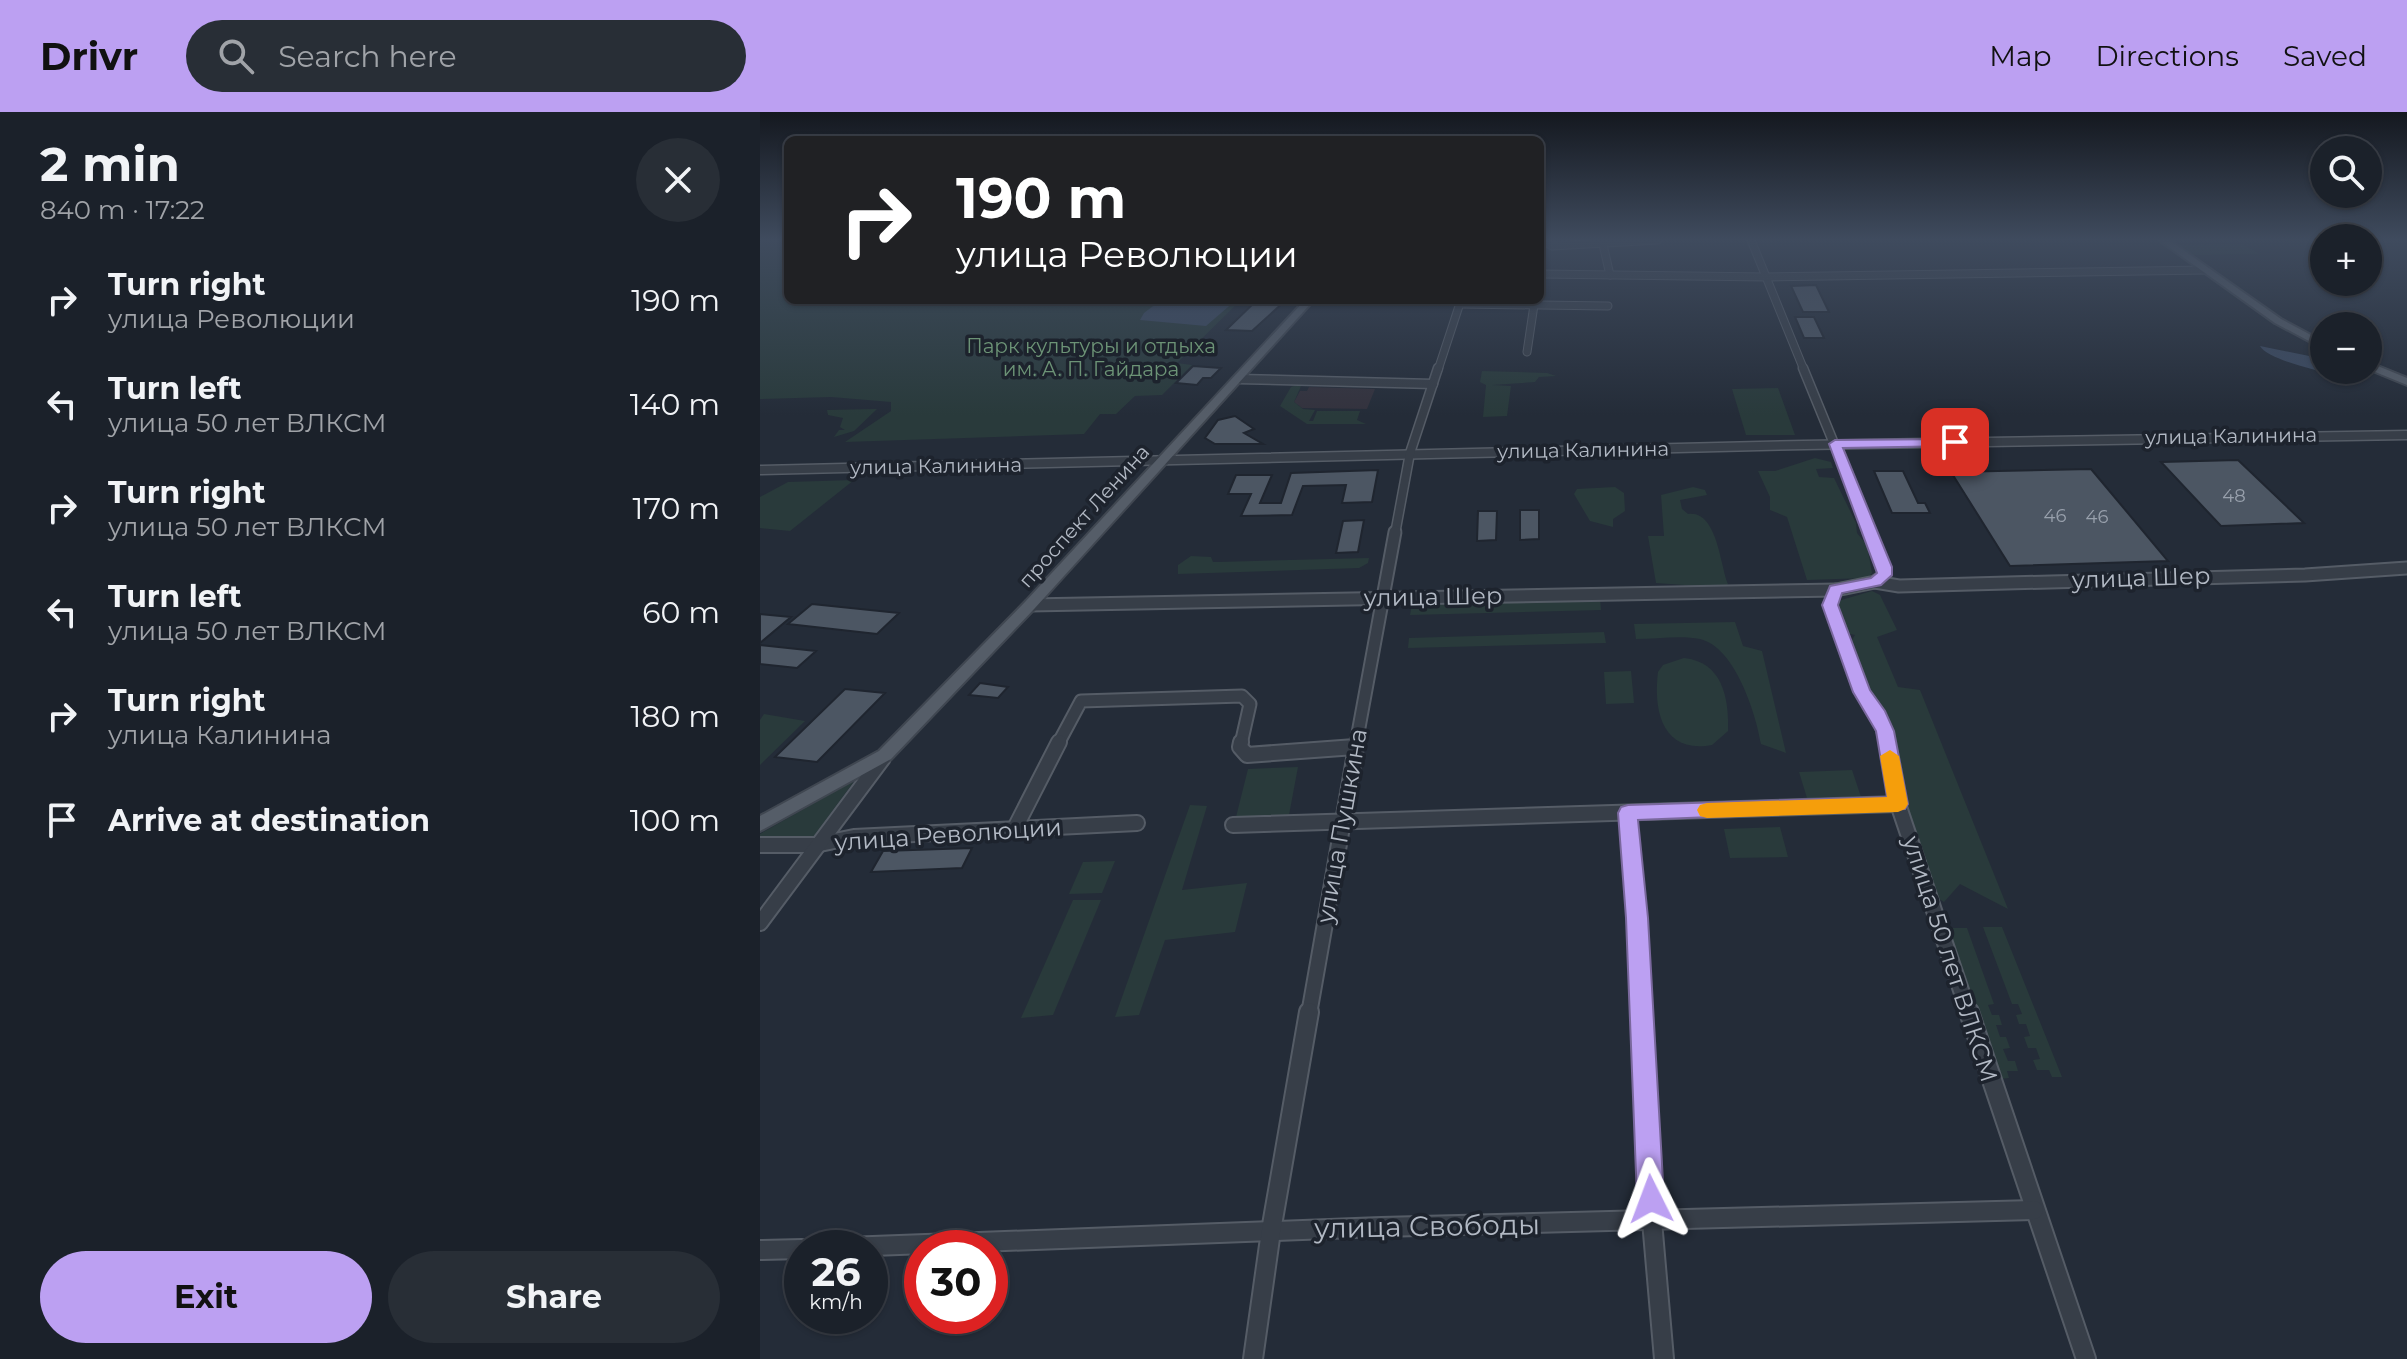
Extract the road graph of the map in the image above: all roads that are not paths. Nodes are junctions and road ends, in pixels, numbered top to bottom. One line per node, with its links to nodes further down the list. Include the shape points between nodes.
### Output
1 (1775, 298): 15 (street)
2 (2246, 298): 8 (main road)
3 (1306, 304): 11 (main road, проспект Ленина)
4 (1459, 304): 13 (street, улица Пушкина)
5 (1509, 304): 6 (street)
6 (1534, 305): 7 (street); 9 (street)
7 (1608, 306)
8 (2310, 338)
9 (1527, 352)
10 (2382, 371): 12 (main road)
11 (1238, 379): 13 (street); 17 (main road, проспект Ленина)
12 (2407, 382)
13 (1433, 384): 16 (street, улица Пушкина)
14 (2407, 435): 15 (street, улица Калинина)
15 (1835, 444): 16 (street, улица Калинина); 20 (street, via 1884,567 1885,575)
16 (1410, 453): 17 (street, улица Калинина); 22 (street, улица Пушкина)
17 (1162, 460): 18 (street, улица Калинина); 23 (main road, проспект Ленина)
18 (760, 470)
19 (2407, 568): 20 (street, улица Шер, via 1899,586)
20 (1875, 582): 21 (street)
21 (1836, 590): 22 (street, улица Шер); 26 (street, улица 50 лет ВЛКСМ, via 1830,605 1862,692 1885,731)
22 (1384, 599): 23 (street, улица Шер); 24 (street, улица Пушкина)
23 (1030, 605): 25 (main road, проспект Ленина)
24 (1355, 747): 28 (street, улица Пушкина); 32 (street, via 1247,755 1240,747 1250,704 1242,696 1081,701)
25 (885, 755): 30 (main road, проспект Ленина); 34 (street)
26 (1898, 804): 27 (street); 36 (street, улица 50 лет ВЛКСМ)
27 (1628, 813): 28 (street); 37 (street)
28 (1342, 822): 31 (street); 38 (street, улица Пушкина)
29 (1137, 823): 32 (street, улица Революции)
30 (760, 824)
31 (1233, 825)
32 (1014, 830): 34 (street, улица Революции, via 854,837)
33 (760, 845): 34 (street, улица Революции)
34 (815, 845): 35 (street)
35 (760, 923)
36 (2034, 1210): 37 (street, улица Свободы); 44 (street, улица 50 лет ВЛКСМ)
37 (1652, 1221): 38 (street, улица Свободы); 43 (street)
38 (1271, 1231): 39 (street, улица Свободы); 42 (street, улица Пушкина)
39 (888, 1245)
40 (784, 1249): 41 (street)
41 (760, 1250)
42 (1253, 1359)
43 (1664, 1359)
44 (2086, 1359)

